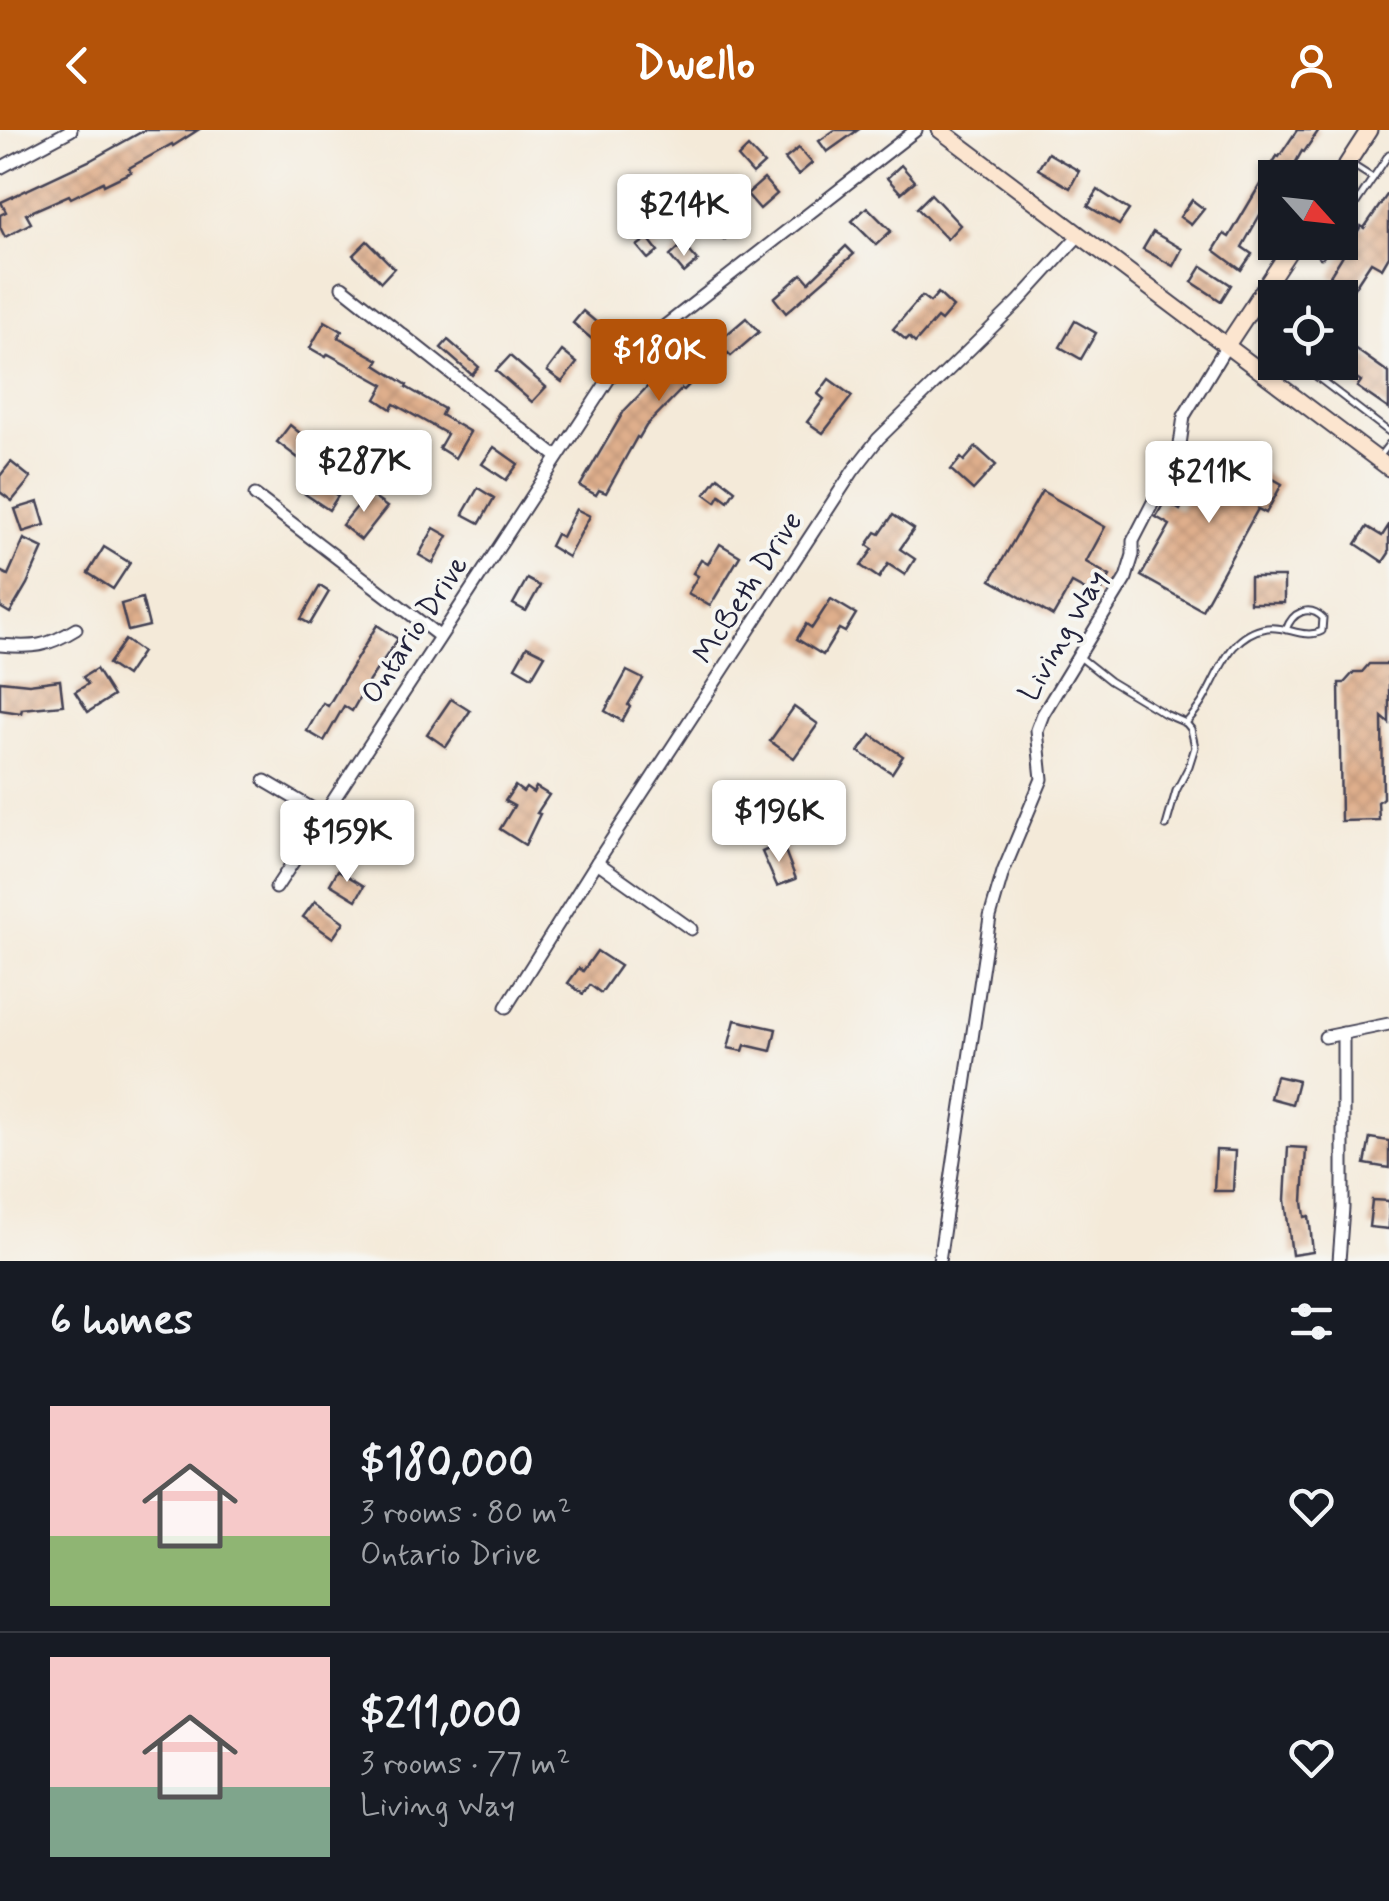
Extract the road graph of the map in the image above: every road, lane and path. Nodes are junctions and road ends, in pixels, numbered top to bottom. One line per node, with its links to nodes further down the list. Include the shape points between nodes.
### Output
1 (71, 130): 7 (street)
2 (916, 130): 18 (street, Ontario Drive, via 652,336 614,371)
3 (940, 130): 11 (street)
4 (1370, 130): 6 (street)
5 (1389, 154): 9 (lane)
6 (1349, 160)
7 (0, 168)
8 (1358, 169): 9 (lane)
9 (1372, 178): 10 (lane)
10 (1358, 199)
11 (1080, 234): 14 (street); 30 (street, McBeth Drive, via 853,471)
12 (1282, 260): 14 (street)
13 (342, 287): 18 (street)
14 (1226, 344): 19 (street); 25 (street, Living Way, via 1184,416 1179,452 1132,540 1126,578)
15 (1321, 380): 16 (lane)
16 (1389, 432)
17 (1389, 444): 19 (lane)
18 (557, 457): 23 (street, Ontario Drive)
19 (1383, 463)
20 (255, 495): 23 (street)
21 (76, 629): 24 (street, via 33,648)
22 (1286, 630): 22 (lane, via 1316,634 1324,618 1302,611); 26 (lane, via 1245,634)
23 (439, 636): 28 (street, Ontario Drive)
24 (0, 644)
25 (1079, 656): 26 (lane); 37 (street, Living Way, via 1037,730 1042,780 990,917)
26 (1186, 723): 29 (lane, via 1195,747)
27 (265, 780): 28 (street)
28 (323, 815): 31 (street, Ontario Drive)
29 (1166, 826)
30 (597, 862): 32 (street); 33 (street, McBeth Drive)
31 (276, 888)
32 (691, 929)
33 (506, 1007)
34 (1389, 1024): 35 (street)
35 (1343, 1033): 36 (street); 38 (street)
36 (1325, 1037)
37 (939, 1261)
38 (1339, 1261)

